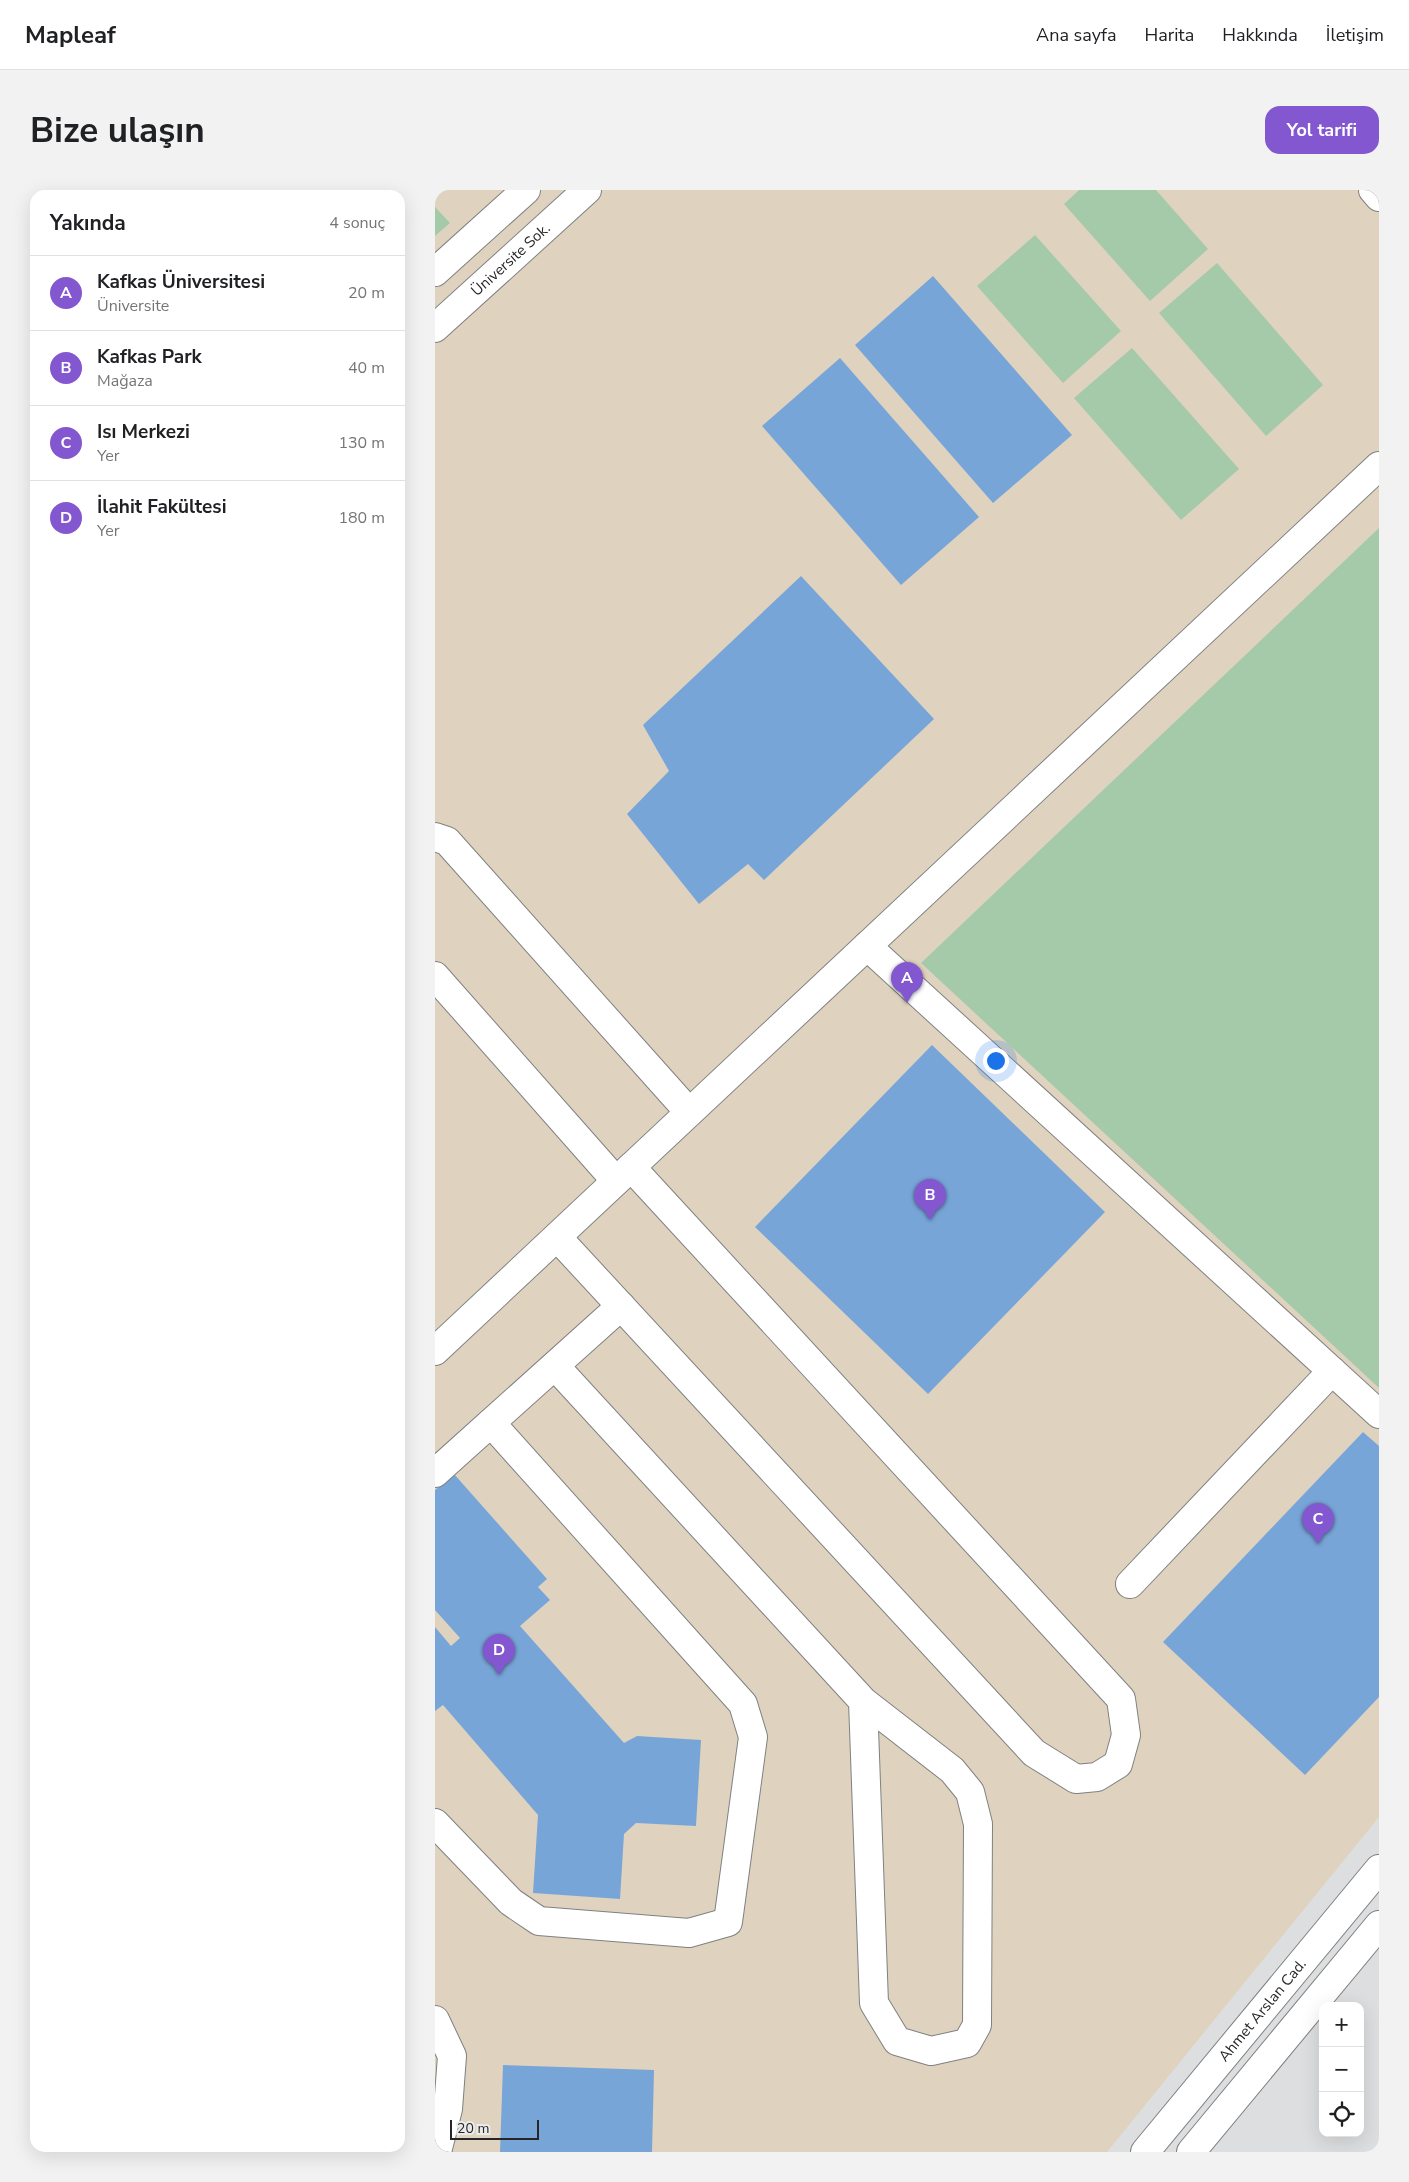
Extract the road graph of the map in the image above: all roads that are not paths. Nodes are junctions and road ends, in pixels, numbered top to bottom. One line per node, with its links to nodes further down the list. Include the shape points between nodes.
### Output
1 (526, 190): 5 (street)
2 (587, 190): 6 (street, Üniversite Sok.)
3 (1373, 190): 4 (street)
4 (1379, 196)
5 (435, 272)
6 (435, 328)
7 (1379, 466): 9 (street)
8 (435, 837): 11 (street, via 447,841)
9 (867, 946): 11 (street); 17 (street)
10 (435, 976): 12 (street)
11 (689, 1112): 12 (street)
12 (623, 1174): 13 (street); 14 (street, via 1121,1699 1126,1735 1118,1764 1097,1777 1076,1779 1034,1753)
13 (557, 1237): 14 (street); 15 (street)
14 (621, 1306): 16 (street)
15 (435, 1351)
16 (555, 1366): 19 (street); 22 (street)
17 (1332, 1371): 18 (street); 21 (street)
18 (1379, 1414)
19 (491, 1423): 20 (street); 23 (street, via 743,1704 753,1737 728,1922 689,1933 539,1921 511,1902)
20 (435, 1473)
21 (1130, 1584)
22 (863, 1701): 22 (street, via 874,2003 897,2041 931,2052 967,2043 977,2025 978,1824 970,1792 952,1770)
23 (435, 1824)
24 (1379, 1869): 28 (street, Ahmet Arslan Cad.)
25 (1379, 1925): 29 (street)
26 (435, 2020): 27 (street, via 452,2056 448,2109)
27 (437, 2152)
28 (1145, 2152)
29 (1191, 2152)

